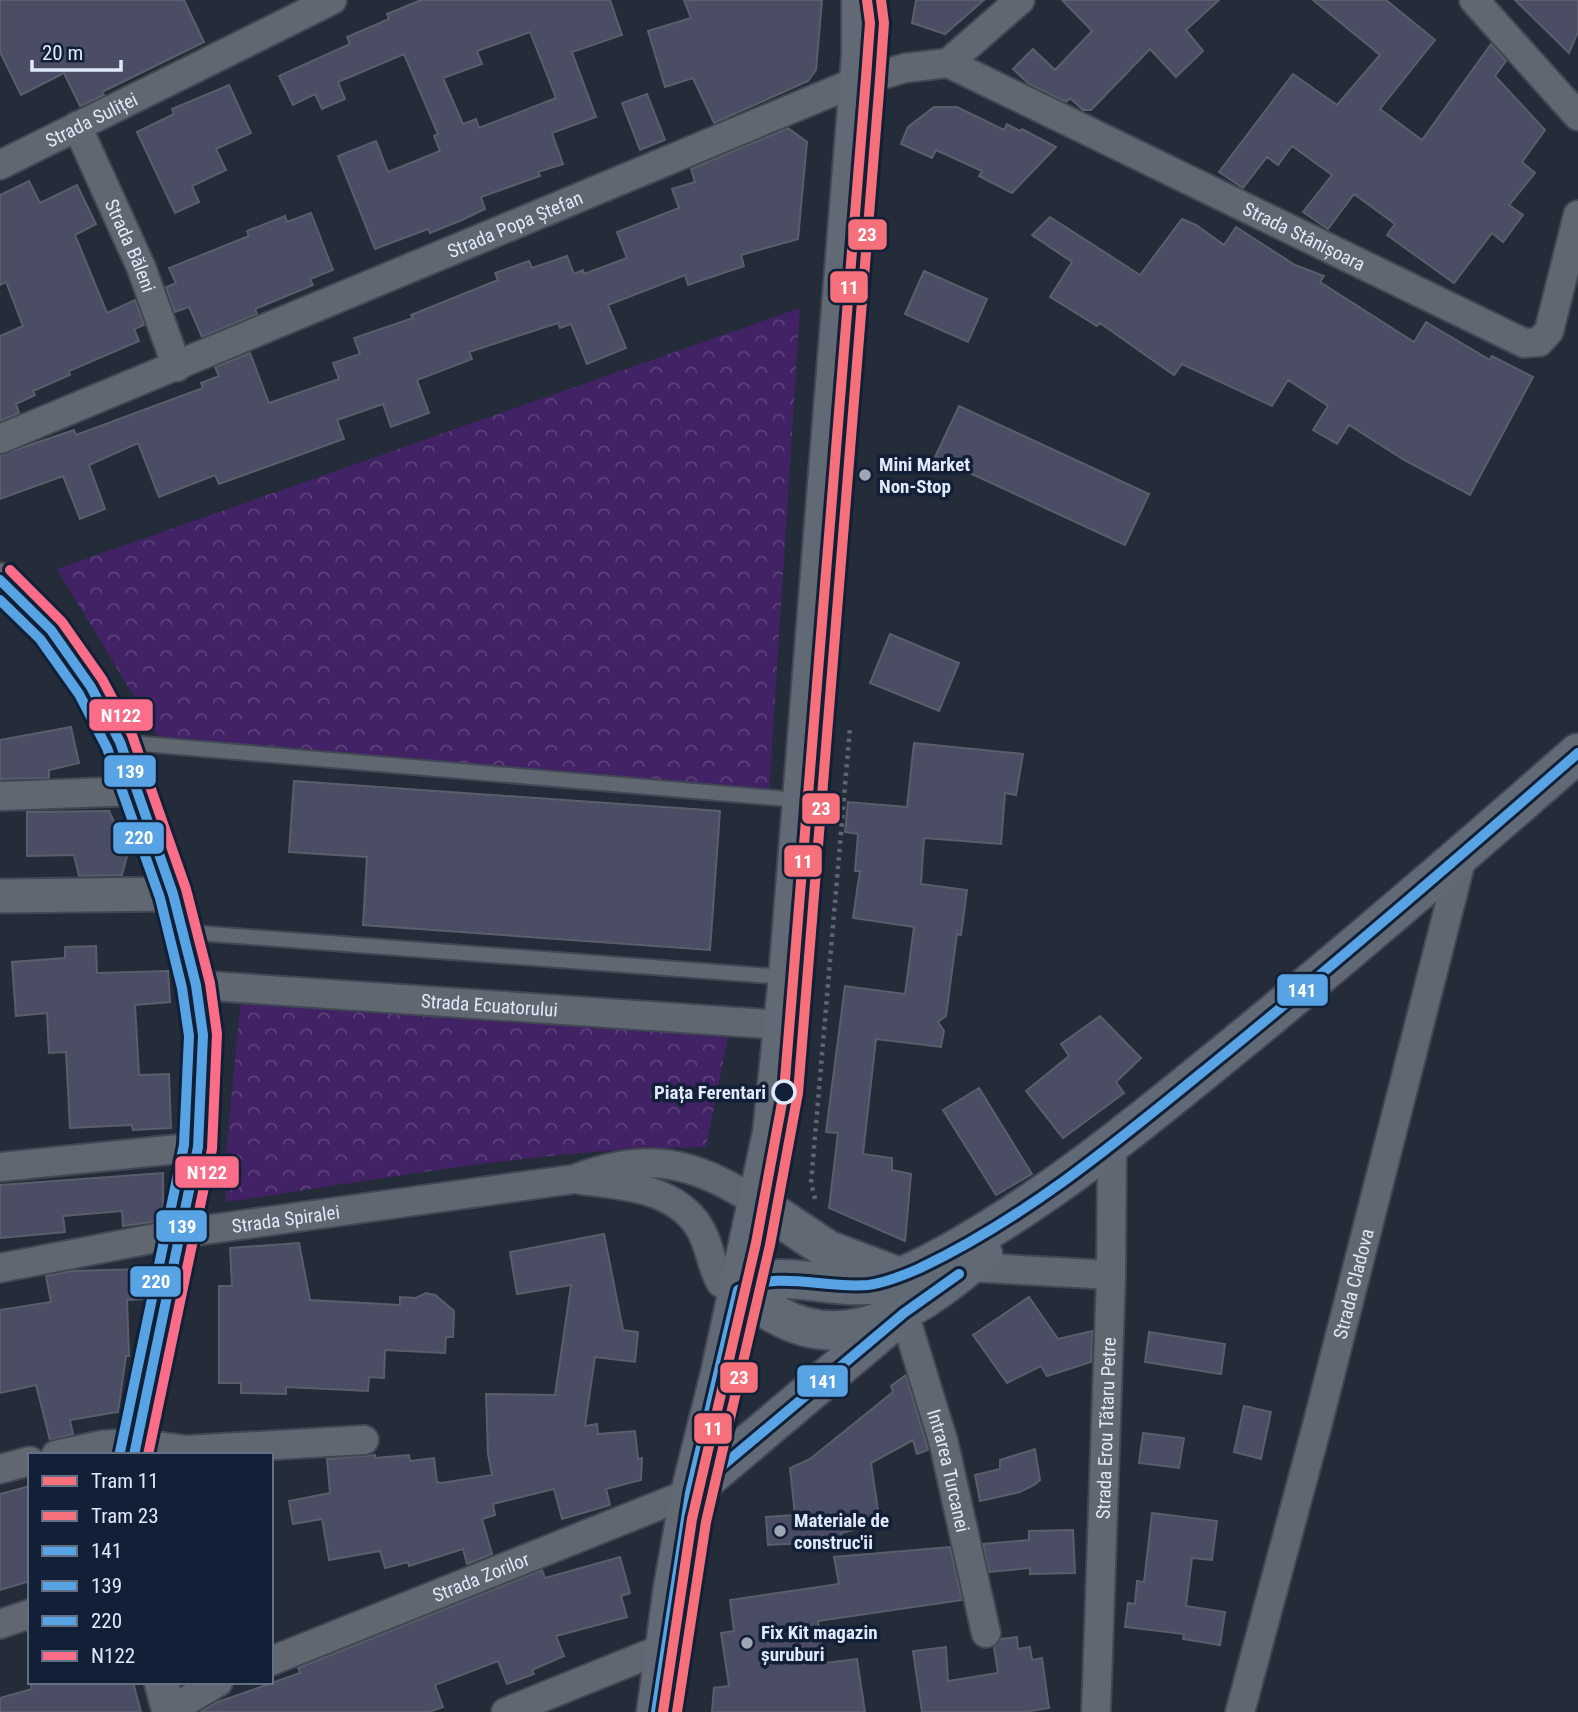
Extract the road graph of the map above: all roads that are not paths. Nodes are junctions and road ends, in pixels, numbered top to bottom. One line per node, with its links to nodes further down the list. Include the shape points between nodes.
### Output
1 (332, 0): 8 (street, Strada Suliței)
2 (861, 0): 6 (main road)
3 (1020, 0): 5 (street)
4 (1474, 0): 7 (street)
5 (948, 63): 6 (street, Strada Popa Ștefan, via 905,68); 10 (street, Strada Stânișoara, via 1524,343 1539,342 1549,331)
6 (859, 81): 11 (street, Strada Popa Ștefan); 18 (main road)
7 (1578, 116)
8 (77, 126): 9 (street, Strada Suliței); 11 (street, Strada Băleni, via 141,267)
9 (0, 165)
10 (1578, 215)
11 (177, 367): 12 (street, Strada Popa Ștefan)
12 (0, 439)
13 (0, 580): 14 (street, via 51,630 91,687)
14 (120, 742): 16 (street); 18 (lane)
15 (1578, 753): 19 (main road)
16 (138, 791): 17 (street); 20 (street)
17 (0, 796)
18 (801, 800): 23 (main road)
19 (1463, 853): 26 (main road); 56 (street, Strada Cladova)
20 (173, 894): 21 (street); 22 (street)
21 (0, 896)
22 (183, 932): 23 (lane); 24 (street)
23 (788, 977): 25 (main road)
24 (196, 985): 25 (street, Strada Ecuatorului); 27 (street, via 203,1035)
25 (783, 1025): 30 (main road, via 772,1133)
26 (1112, 1144): 31 (main road); 35 (street, Strada Erou Tătaru Petre)
27 (198, 1147): 28 (street); 32 (street)
28 (0, 1167)
29 (575, 1179): 30 (street, Strada Spiralei, via 603,1168 637,1163 682,1164 724,1181); 32 (street, Strada Spiralei); 37 (street, Strada Spiralei, via 638,1189 677,1203 700,1228 721,1283)
30 (759, 1203): 36 (main road, via 828,1250); 37 (main road)
31 (1034, 1203): 33 (main road, via 1015,1227); 36 (main road, via 943,1256)
32 (182, 1233): 34 (street, Strada Spiralei); 40 (street)
33 (968, 1267): 35 (street); 38 (main road)
34 (0, 1268)
35 (1111, 1275): 55 (street, Strada Erou Tătaru Petre)
36 (897, 1276): 37 (main road, via 871,1285 785,1279)
37 (738, 1290): 38 (main road, via 790,1323 819,1331 855,1330); 44 (main road)
38 (904, 1313): 44 (main road); 47 (street, Intrarea Turcanei, via 944,1444)
39 (365, 1440): 40 (street)
40 (134, 1449): 41 (street, via 102,1445)
41 (66, 1453)
42 (28, 1462): 43 (street)
43 (0, 1469)
44 (690, 1493): 48 (main road); 49 (street, Strada Zorilor)
45 (28, 1615): 46 (street)
46 (0, 1624)
47 (986, 1633)
48 (664, 1648): 53 (street); 54 (main road)
49 (273, 1660)
50 (162, 1684): 52 (street)
51 (215, 1684): 52 (street)
52 (169, 1712)
53 (506, 1712)
54 (656, 1712)
55 (1096, 1712)
56 (1240, 1712)

